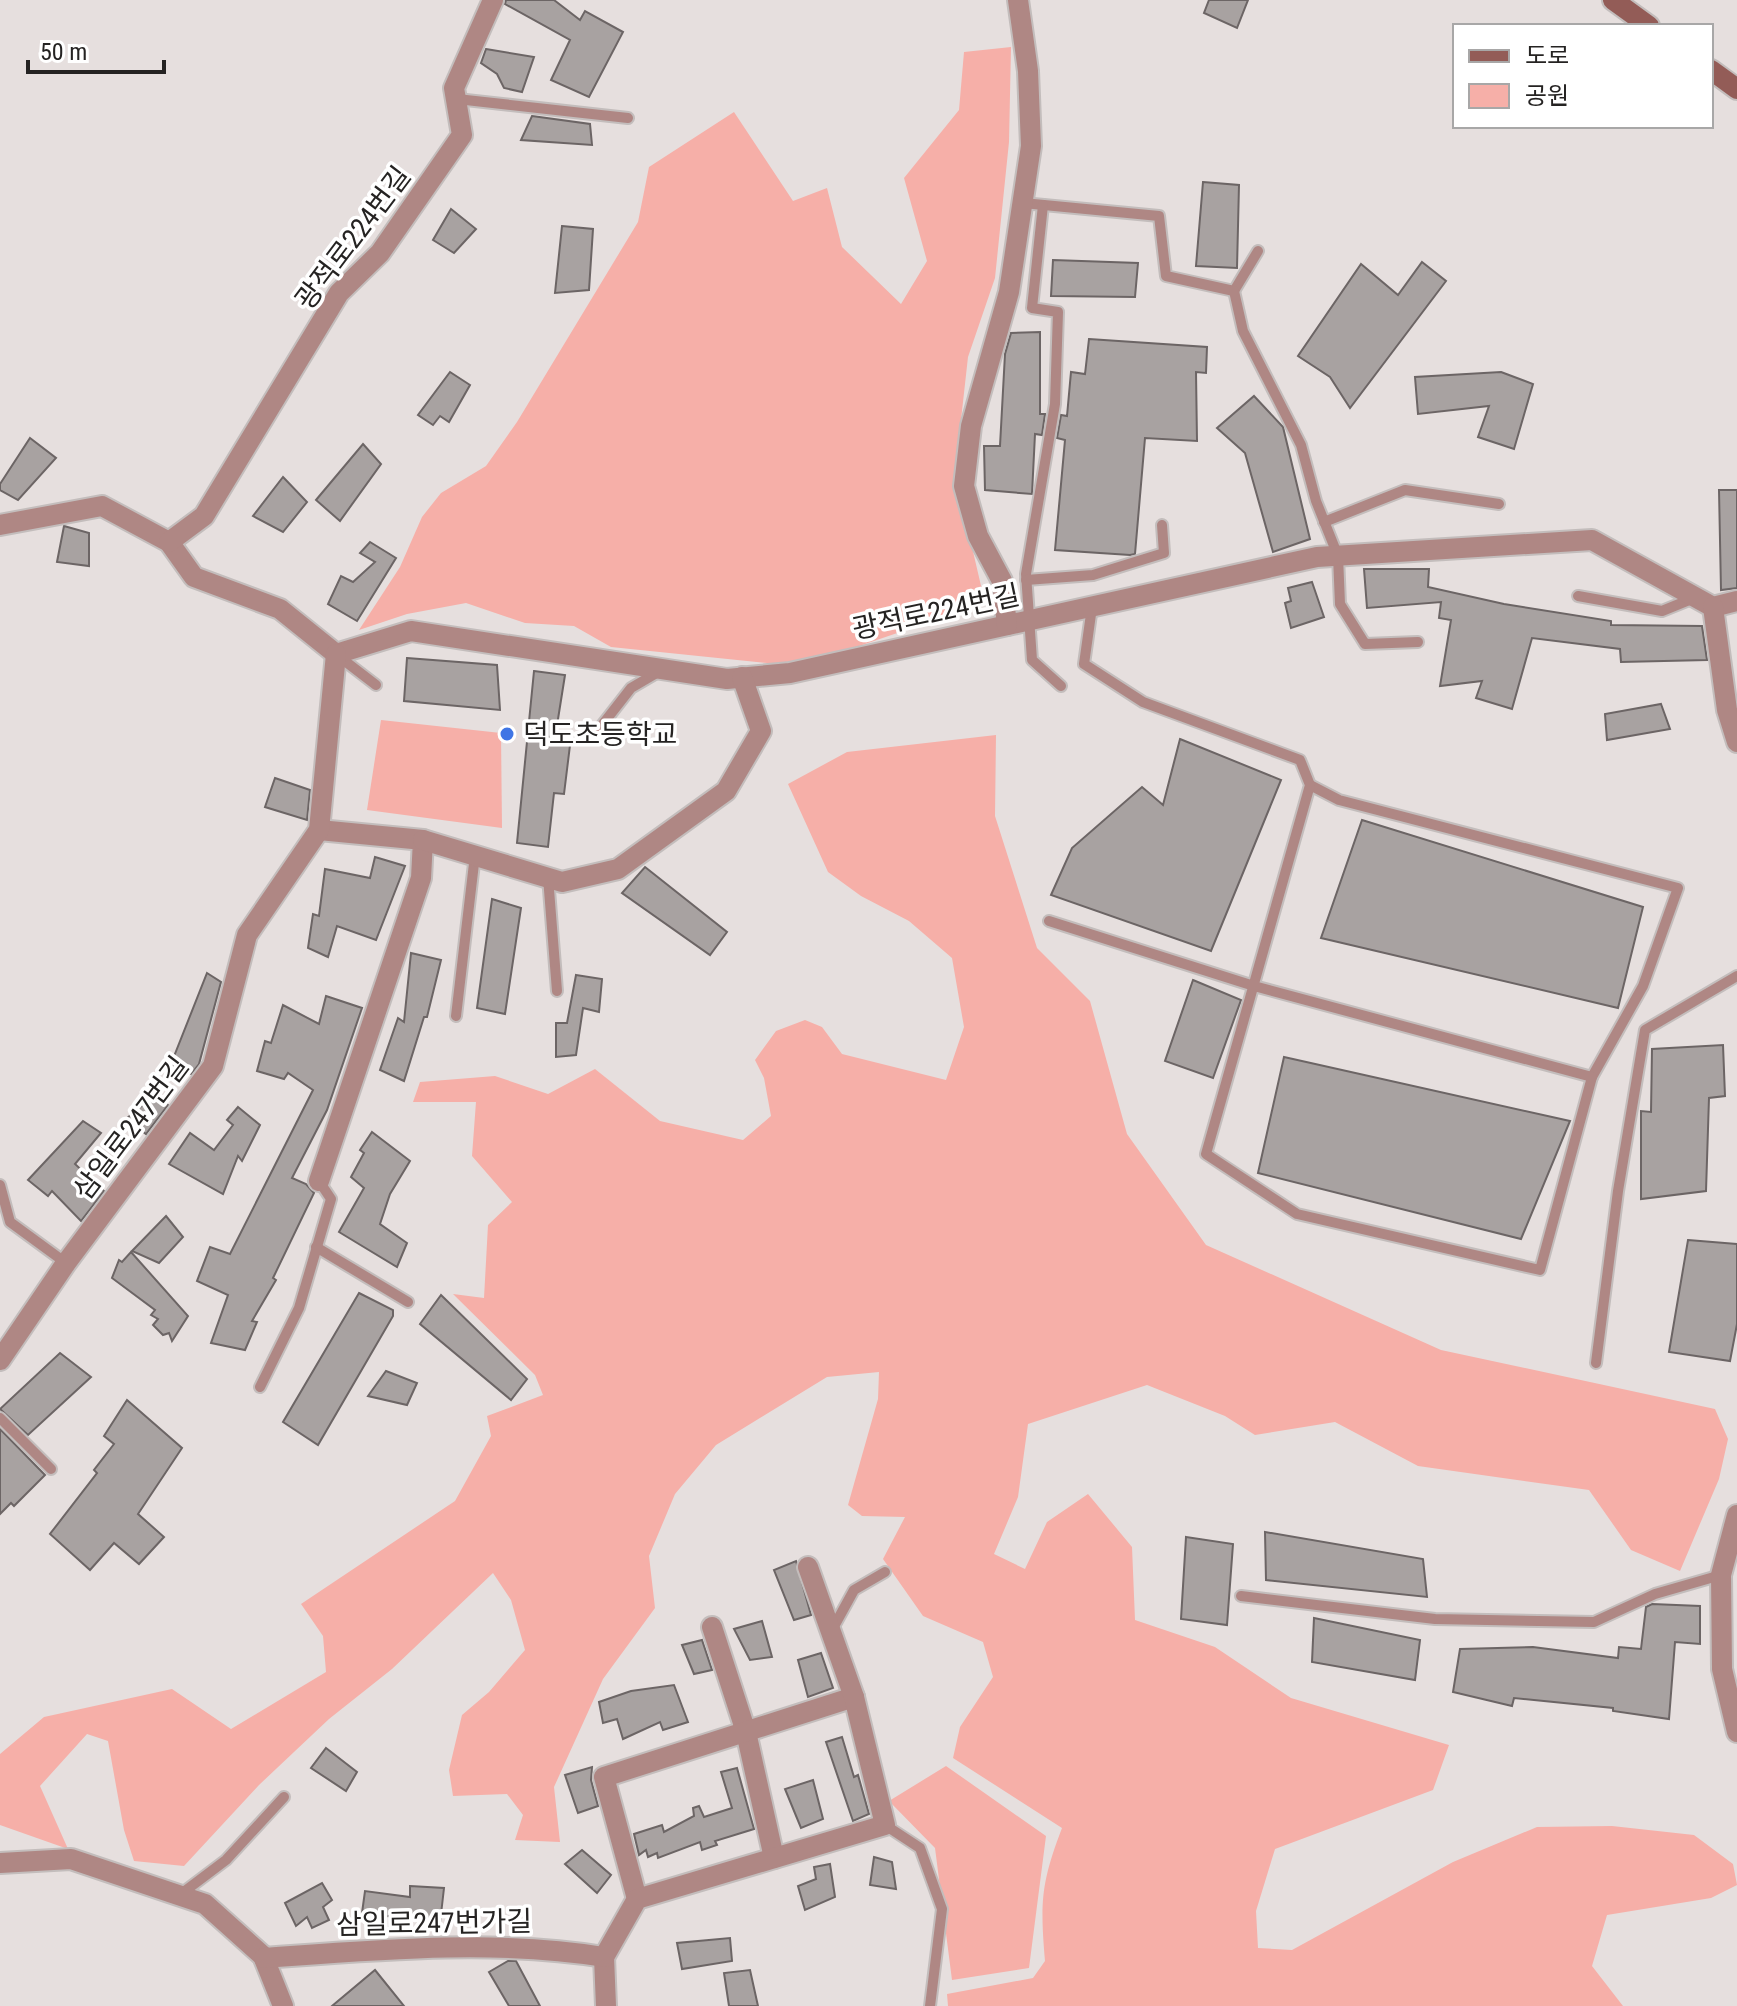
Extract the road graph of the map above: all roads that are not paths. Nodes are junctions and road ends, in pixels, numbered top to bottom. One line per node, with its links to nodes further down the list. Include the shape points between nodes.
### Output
1 (493, 0): 7 (street, 광적로224번길, via 454,88)
2 (1018, 0): 9 (street, via 1028,71)
3 (1613, 0): 4 (street)
4 (1646, 24)
5 (1713, 71): 6 (street)
6 (1737, 89)
7 (457, 99): 8 (lane); 16 (street, 광적로224번길, via 462,135 426,191 380,253 339,293 204,516)
8 (628, 118)
9 (1033, 204): 11 (lane, via 1159,216 1166,276); 18 (lane, via 1032,308 1058,312 1055,404); 24 (street, via 971,426 964,486 978,536 1002,581)
10 (1258, 251): 11 (lane)
11 (1234, 291): 13 (lane, via 1243,331 1301,445)
12 (1499, 504): 13 (lane, via 1405,490)
13 (1324, 522): 17 (lane)
14 (0, 525): 16 (street, via 102,506)
15 (1162, 525): 18 (lane, via 1164,553 1093,575)
16 (169, 542): 26 (street, via 194,577 280,609)
17 (1338, 556): 21 (street, 광적로224번길, via 1592,540); 22 (street, 광적로224번길); 25 (lane, via 1340,604 1365,644)
18 (1026, 580): 23 (lane)
19 (1578, 596): 21 (lane, via 1662,611)
20 (1737, 601): 21 (street)
21 (1704, 602): 32 (street)
22 (1092, 607): 23 (street, 광적로224번길); 33 (lane, via 1084,664 1143,702 1300,760)
23 (1027, 621): 24 (street, 광적로224번길); 30 (lane, via 1032,660)
24 (1007, 625): 28 (street, 광적로224번길, via 790,673)
25 (1418, 642)
26 (336, 654): 27 (street, 광적로224번길, via 411,631); 29 (lane); 34 (street, 삼일로247번길)
27 (664, 669): 28 (street, 광적로224번길); 31 (lane, via 631,688)
28 (742, 677): 37 (street, via 761,731 726,791 618,869 562,882)
29 (376, 685)
30 (1061, 686)
31 (599, 729)
32 (1737, 742)
33 (1310, 785): 40 (lane); 43 (lane, via 1339,800 1678,888 1643,986)
34 (319, 830): 35 (street); 47 (street, 삼일로247번길, via 247,935 213,1066)
35 (423, 840): 36 (street); 44 (street, via 421,878)
36 (475, 855): 37 (street); 42 (lane)
37 (548, 877): 41 (lane)
38 (1049, 921): 40 (lane)
39 (1737, 976): 50 (lane, via 1645,1030)
40 (1254, 986): 43 (lane); 43 (lane, via 1206,1154 1297,1214 1540,1270)
41 (557, 991)
42 (456, 1016)
43 (1592, 1077)
44 (319, 1181): 46 (lane, via 331,1199)
45 (0, 1185): 47 (lane, via 10,1222)
46 (316, 1247): 48 (lane); 51 (lane, via 299,1308)
47 (66, 1263): 49 (street, 삼일로247번길)
48 (408, 1302)
49 (0, 1360)
50 (1596, 1363)
51 (260, 1387)
52 (0, 1418): 53 (lane)
53 (51, 1469)
54 (1737, 1515): 57 (street)
55 (808, 1567): 60 (street)
56 (885, 1572): 60 (lane, via 854,1590)
57 (1721, 1575): 58 (lane, via 1655,1594 1594,1622 1435,1619); 63 (street, via 1722,1669)
58 (1241, 1596)
59 (712, 1627): 62 (street)
60 (831, 1632): 61 (street)
61 (854, 1697): 62 (street); 65 (street)
62 (746, 1732): 66 (street); 69 (street, via 604,1777)
63 (1737, 1732)
64 (284, 1797): 68 (lane, via 226,1860)
65 (885, 1825): 66 (street); 74 (lane, via 920,1848 942,1909)
66 (774, 1858): 69 (street)
67 (0, 1863): 68 (street, via 71,1859)
68 (179, 1896): 71 (street, via 205,1904)
69 (637, 1899): 70 (street)
70 (604, 1957): 71 (street, 삼일로247번가길, via 552,1948); 73 (street)
71 (264, 1958): 72 (street)
72 (283, 2006)
73 (606, 2006)
74 (930, 2006)

